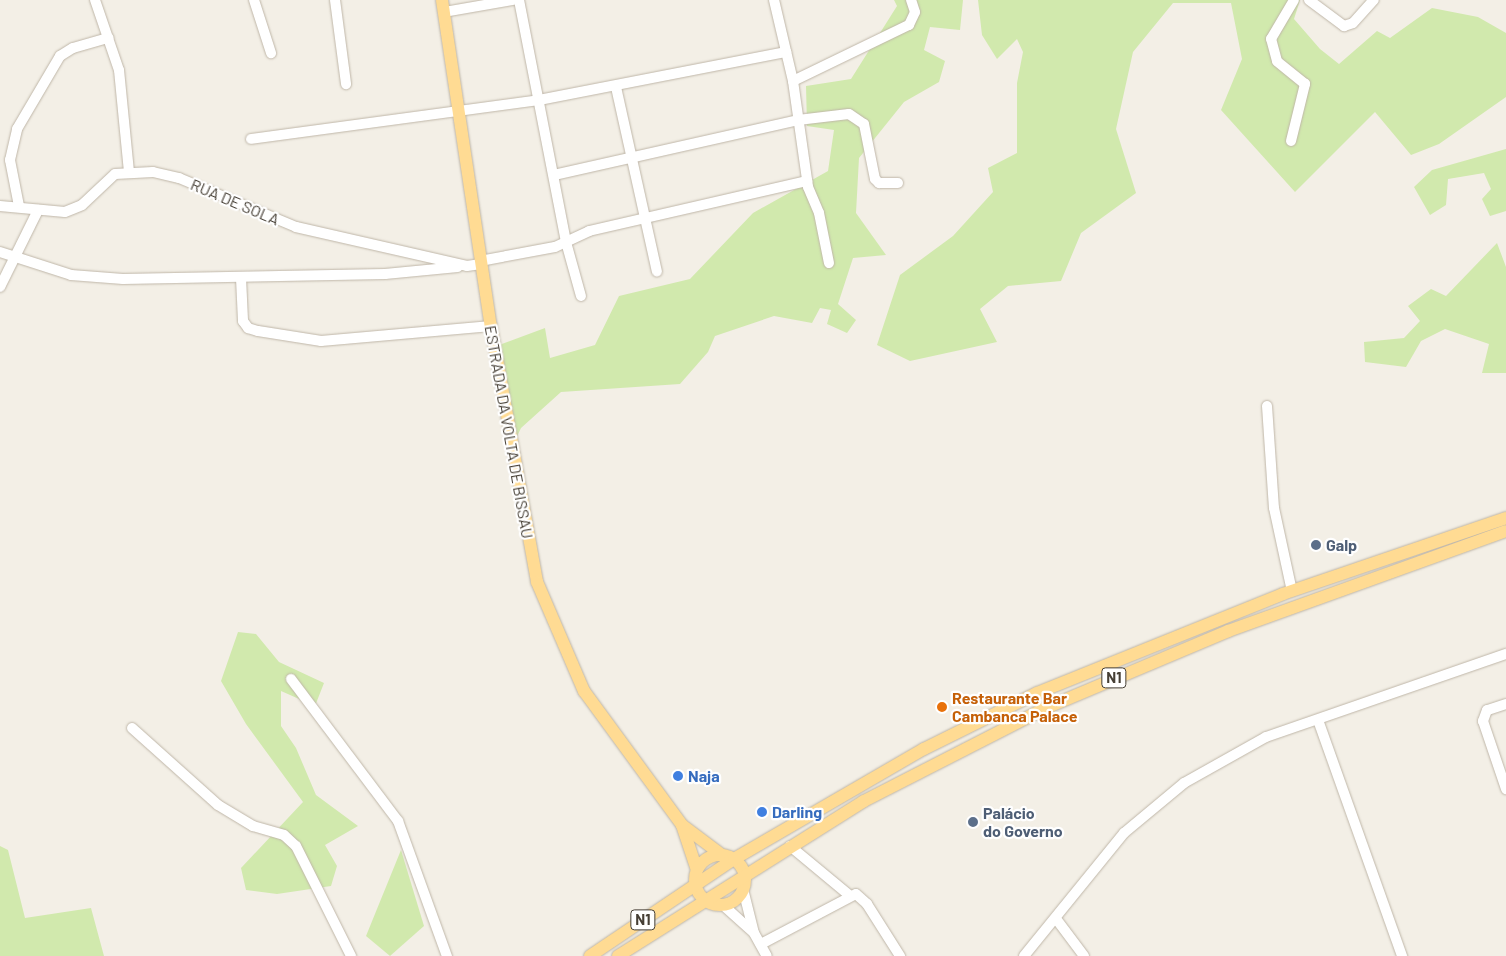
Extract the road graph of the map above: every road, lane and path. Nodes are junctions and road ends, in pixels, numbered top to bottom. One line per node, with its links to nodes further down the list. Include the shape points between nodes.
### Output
1 (95, 0): 12 (street)
2 (254, 0): 14 (street)
3 (335, 0): 16 (street)
4 (513, 0): 11 (street)
5 (519, 0): 18 (street)
6 (774, 0): 13 (street)
7 (911, 0): 15 (street, via 915,12 909,25)
8 (1294, 0): 22 (street, via 1271,39 1277,61 1305,84)
9 (1309, 0): 10 (street, via 1344,26 1353,23)
10 (1374, 0)
11 (443, 6): 19 (main road, ESTRADA DA VOLTA DE BISSAU)
12 (109, 38): 24 (street, via 119,70); 29 (street, via 73,48 60,56 17,129 10,160)
13 (786, 52): 15 (street); 17 (street)
14 (271, 53)
15 (793, 81): 20 (street)
16 (346, 84)
17 (616, 87): 18 (street); 23 (street)
18 (539, 100): 19 (street); 25 (street)
19 (460, 110): 21 (street); 35 (main road, ESTRADA DA VOLTA DE BISSAU)
20 (798, 120): 23 (street); 26 (street); 27 (street, via 849,114 861,118 875,179 879,183)
21 (251, 139)
22 (1291, 141)
23 (632, 158): 25 (street); 31 (street)
24 (129, 172): 30 (street, RUA DE SOLA, via 106,179 74,210 56,213); 37 (street, RUA DE SOLA, via 179,178 296,227)
25 (554, 175): 32 (street)
26 (807, 181): 31 (street, RUA DE SOLA); 36 (street, via 819,213)
27 (898, 183)
28 (0, 206): 29 (street, RUA DE SOLA)
29 (19, 206): 30 (street, RUA DE SOLA)
30 (38, 210): 34 (street)
31 (648, 220): 32 (street, RUA DE SOLA, via 589,230); 38 (street)
32 (566, 242): 35 (street, RUA DE SOLA); 41 (street)
33 (0, 252): 34 (street)
34 (14, 257): 39 (street, via 71,275 95,278); 40 (street)
35 (481, 263): 37 (street, RUA DE SOLA); 42 (main road, ESTRADA DA VOLTA DE BISSAU)
36 (829, 263)
37 (467, 266): 39 (street, via 385,274)
38 (657, 272)
39 (241, 278): 42 (street, via 243,321 248,328 258,332 321,341)
40 (0, 287)
41 (581, 296)
42 (491, 326): 53 (main road, ESTRADA DA VOLTA DE BISSAU, via 525,528 547,609 584,691)
43 (1268, 406): 46 (street, via 1274,508)
44 (1506, 518): 46 (main road, N1)
45 (1506, 532): 54 (main road, N1, via 1228,631 1046,708 864,801)
46 (1292, 591): 55 (main road, N1, via 1037,693 924,749)
47 (1506, 654): 50 (street)
48 (291, 679): 67 (street, via 398,821)
49 (1506, 704): 52 (street, via 1487,710 1484,721)
50 (1318, 720): 63 (street, via 1266,737 1156,802 1124,833); 74 (street)
51 (132, 728): 66 (street, via 218,805 253,826 284,835 296,846)
52 (1506, 789)
53 (682, 825): 55 (main road); 56 (main road)
54 (790, 846): 57 (main road, N1); 60 (street)
55 (728, 857): 56 (main road, via 707,858); 57 (main road); 58 (main road, N1)
56 (697, 870): 58 (main road)
57 (744, 874): 59 (main road); 61 (main road, N1)
58 (695, 884): 61 (main road); 68 (main road, N1)
59 (743, 889): 62 (main road, via 733,901); 64 (street)
60 (849, 895): 65 (street); 71 (street, via 860,895)
61 (704, 900): 62 (main road); 69 (main road, N1)
62 (723, 905): 64 (street)
63 (1057, 920): 72 (street); 73 (street)
64 (754, 933): 65 (street)
65 (760, 944): 70 (street)
66 (351, 956)
67 (447, 956)
68 (590, 956)
69 (618, 956)
70 (767, 956)
71 (900, 956)
72 (1024, 956)
73 (1084, 956)
74 (1402, 956)

